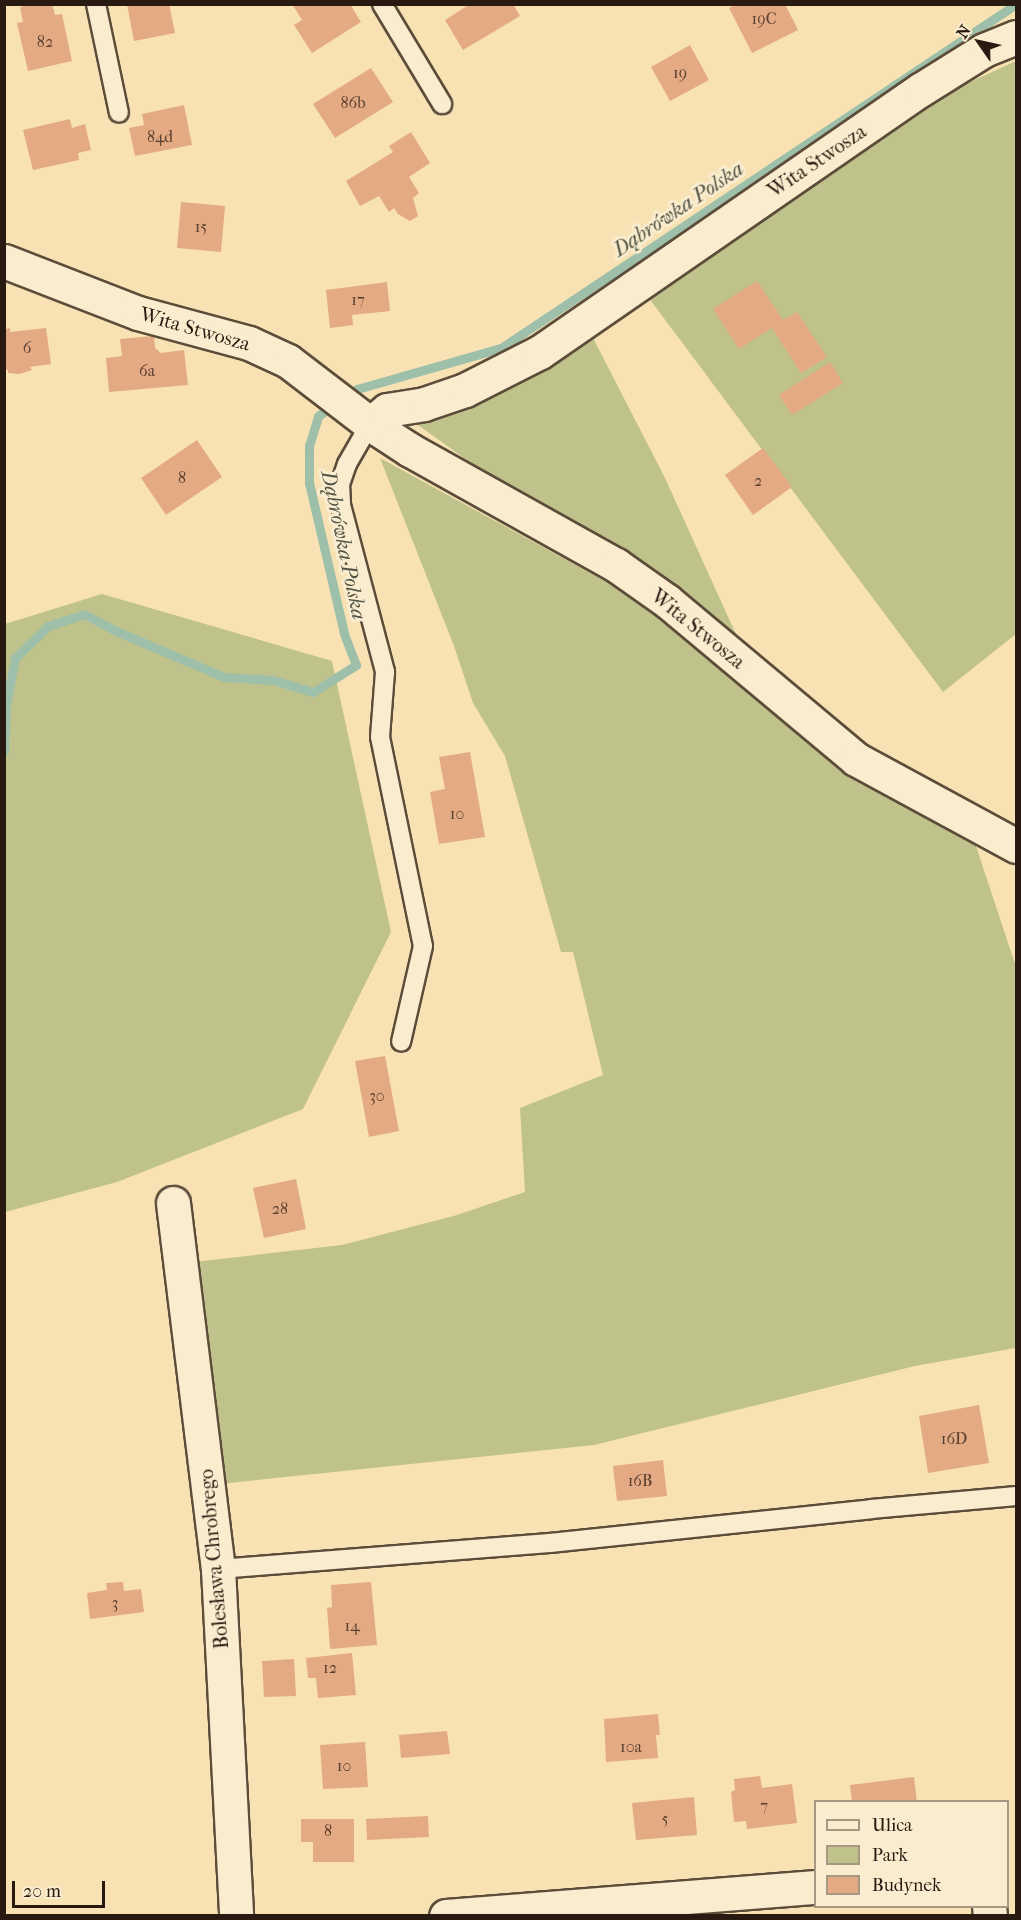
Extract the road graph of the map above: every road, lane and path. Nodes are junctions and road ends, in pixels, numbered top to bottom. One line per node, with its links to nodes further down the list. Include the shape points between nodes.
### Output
1 (96, 4): 5 (lane)
2 (382, 4): 4 (lane)
3 (1017, 37): 7 (street, Wita Stwosza, via 984,50 920,90 540,352 465,390 424,404)
4 (442, 104)
5 (119, 113)
6 (4, 261): 7 (street, Wita Stwosza, via 138,313 249,343 288,361)
7 (361, 417): 8 (street, Wita Stwosza, via 483,493 616,565 667,601 856,759); 9 (lane, via 340,484 341,505 385,672 380,737 423,946)
8 (1017, 846)
9 (401, 1042)
10 (173, 1203): 12 (street, Bolesława Chrobrego)
11 (1017, 1496): 12 (lane, via 550,1543)
12 (218, 1569): 14 (street, Bolesława Chrobrego)
13 (814, 1887): 15 (street)
14 (236, 1916)
15 (446, 1916)

